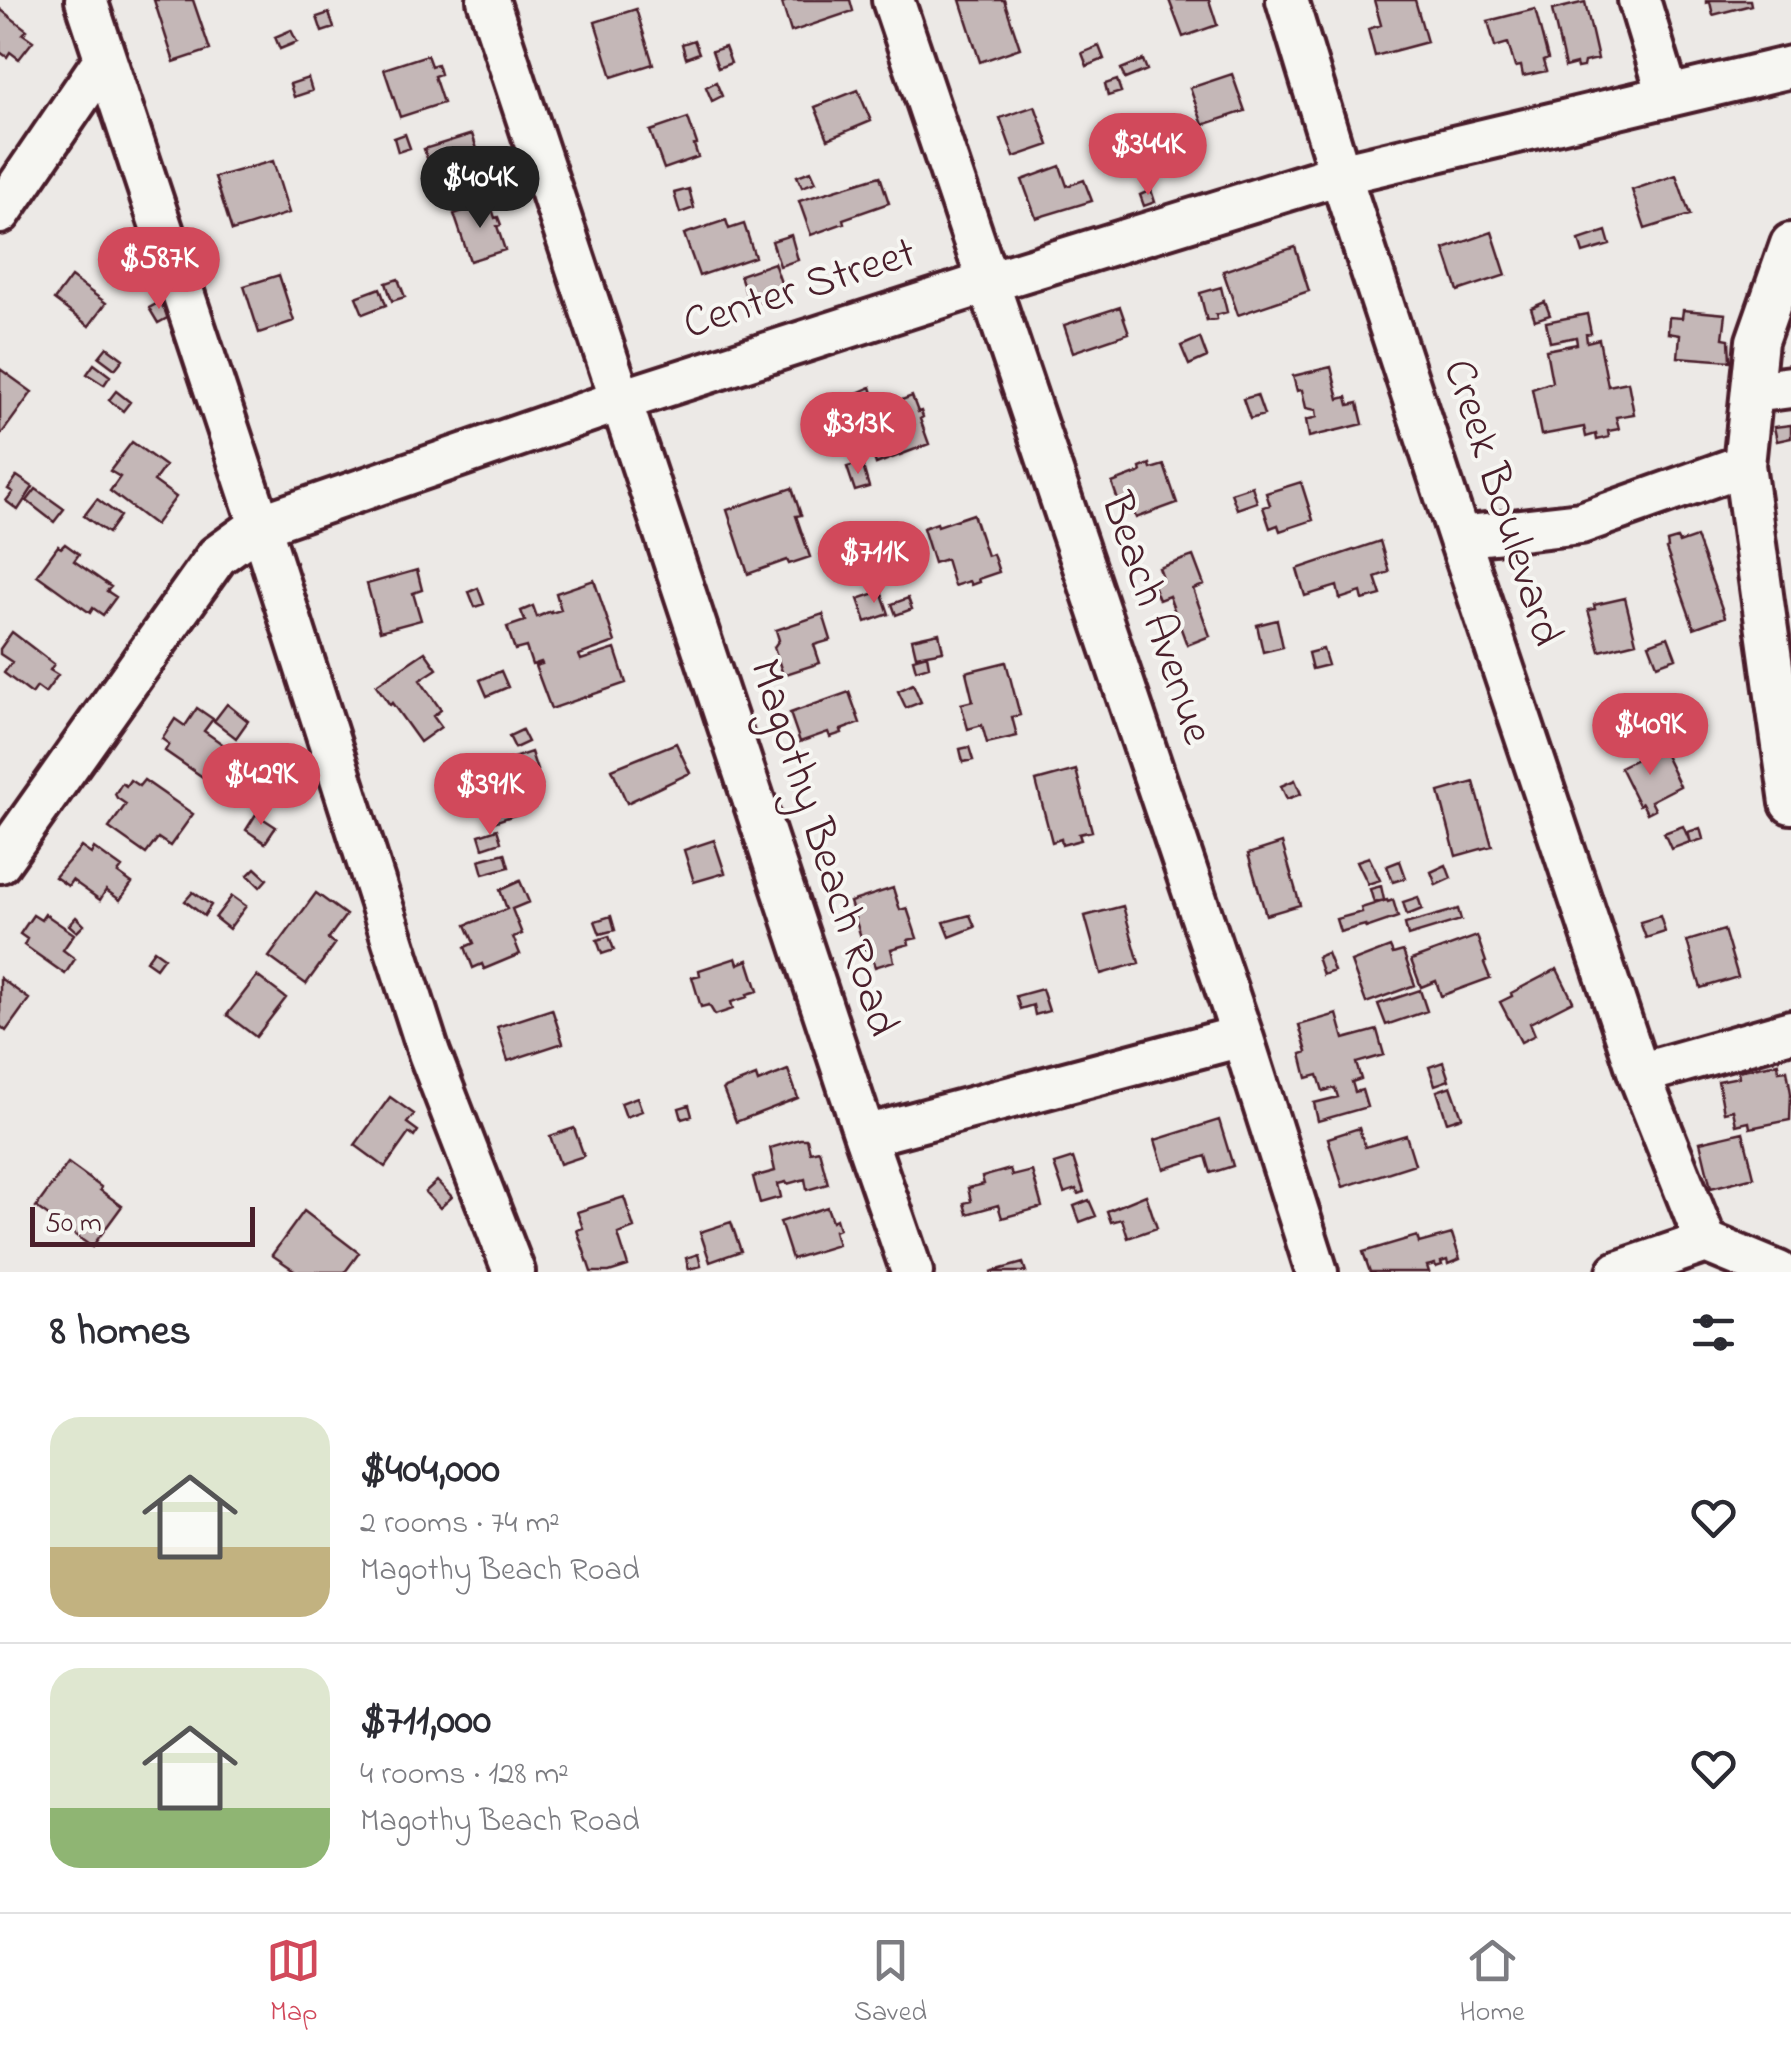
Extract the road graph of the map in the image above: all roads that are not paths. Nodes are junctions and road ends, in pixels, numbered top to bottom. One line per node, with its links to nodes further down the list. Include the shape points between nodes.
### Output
1 (86, 0): 6 (street)
2 (488, 0): 15 (street, Magothy Beach Road)
3 (893, 0): 12 (street, Beach Avenue)
4 (1287, 0): 9 (street, Creek Boulevard)
5 (1639, 0): 8 (street)
6 (104, 60): 10 (street); 17 (street)
7 (1791, 67): 8 (street, Center Street)
8 (1668, 95): 9 (street, Center Street)
9 (1340, 174): 12 (street, Center Street); 18 (street, Creek Boulevard)
10 (6, 191)
11 (1791, 244): 14 (street, via 1757,341)
12 (988, 282): 15 (street, Center Street); 22 (street, Beach Avenue)
13 (1791, 386): 14 (street)
14 (1752, 392): 16 (street)
15 (622, 400): 17 (street, Center Street); 24 (street, Magothy Beach Road)
16 (1744, 465): 18 (street, via 1581,522); 19 (street)
17 (260, 525): 20 (street, Center Street, via 217,556); 26 (street, via 429,1054)
18 (1459, 537): 23 (street, Creek Boulevard)
19 (1791, 803)
20 (0, 862)
21 (1791, 1031): 23 (street)
22 (1242, 1036): 24 (street); 28 (street, Beach Avenue)
23 (1639, 1074): 25 (street, Creek Boulevard)
24 (864, 1136): 27 (street, Magothy Beach Road)
25 (1706, 1242): 29 (street); 30 (street)
26 (514, 1272)
27 (912, 1272)
28 (1317, 1272)
29 (1618, 1272)
30 (1778, 1272)

